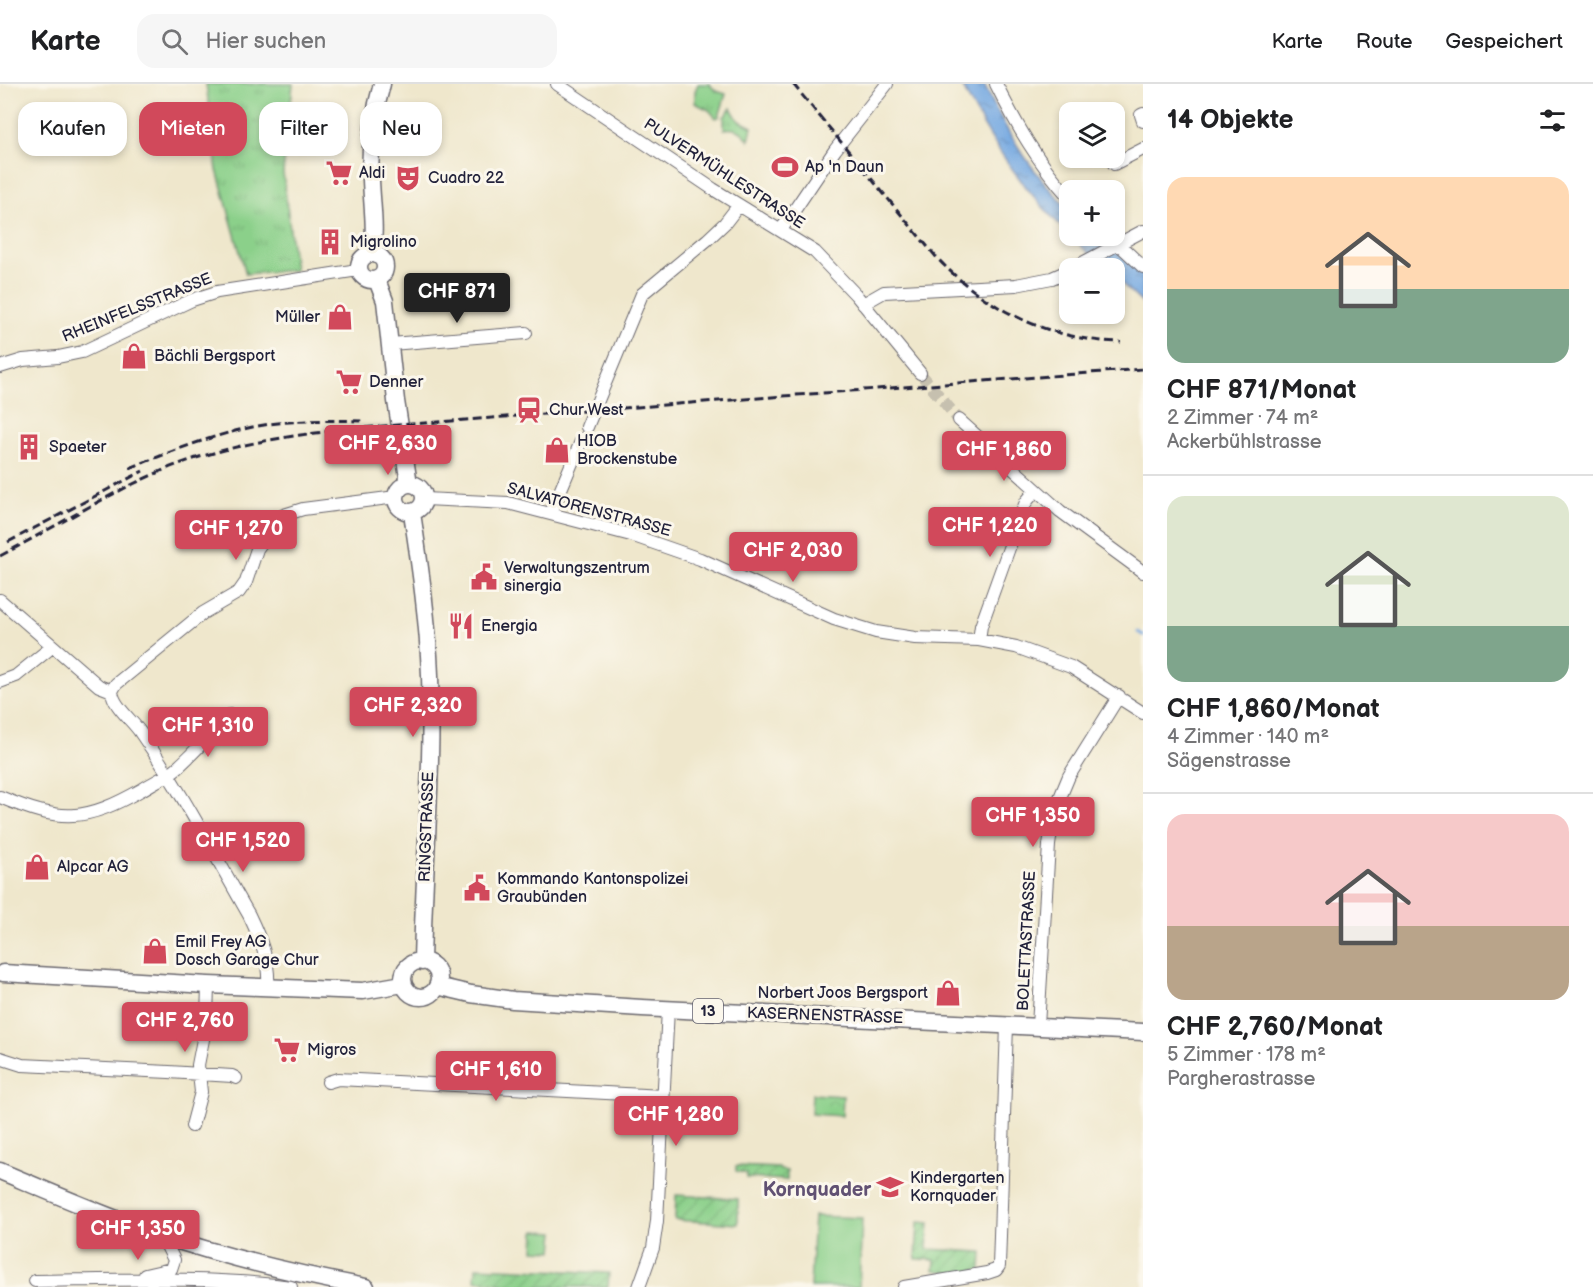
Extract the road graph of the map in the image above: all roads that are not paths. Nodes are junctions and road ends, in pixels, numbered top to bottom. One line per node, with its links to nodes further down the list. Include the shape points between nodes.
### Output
1 (382, 84): 16 (main road, via 371,145 375,228)
2 (556, 84): 10 (street, PULVERMÜHLESTRASSE)
3 (887, 84): 11 (street, via 835,150)
4 (996, 84): 9 (street, via 1019,130)
5 (1143, 114): 6 (street)
6 (1143, 121)
7 (1143, 149): 8 (street)
8 (1125, 158)
9 (1059, 186)
10 (739, 205): 11 (street, PULVERMÜHLESTRASSE); 28 (street, via 707,240 642,294)
11 (781, 230): 22 (street, PULVERMÜHLESTRASSE, via 823,259)
12 (1143, 231): 13 (street)
13 (1125, 238)
14 (1108, 246): 17 (street)
15 (1119, 246): 18 (street)
16 (372, 254): 19 (main road, via 361,259); 21 (main road, via 380,256 385,267)
17 (1092, 258)
18 (1143, 267)
19 (358, 270): 21 (main road, via 365,279); 25 (street, RHEINFELSSTRASSE, via 217,292 82,352)
20 (1059, 273): 22 (street, via 1016,285 884,292)
21 (377, 280): 24 (main road, via 385,301)
22 (863, 304): 26 (street, PULVERMÜHLESTRASSE)
23 (526, 333): 24 (street)
24 (391, 344): 30 (main road)
25 (0, 367)
26 (920, 373)
27 (959, 420): 31 (street)
28 (587, 427)
29 (582, 440): 35 (street)
30 (409, 484): 32 (main road, via 400,488); 33 (main road, via 420,488)
31 (1036, 490): 36 (street); 38 (street, via 1022,512)
32 (396, 497): 34 (main road, via 399,507); 41 (street, via 284,515 254,554 242,590 203,614)
33 (425, 499): 34 (main road, via 421,508); 35 (street, SALVATORENSTRASSE, via 496,501)
34 (412, 513): 47 (main road, RINGSTRASSE, via 430,674)
35 (551, 513): 38 (street, SALVATORENSTRASSE, via 666,547 852,625 906,637)
36 (1143, 572)
37 (0, 600): 39 (street)
38 (979, 640): 42 (street, SALVATORENSTRASSE, via 1048,657)
39 (53, 646): 40 (street, via 16,676); 41 (street, via 99,686)
40 (0, 682)
41 (112, 691): 45 (street, via 115,701)
42 (1119, 696): 43 (street, SALVATORENSTRASSE); 55 (street, BOLETTASTRASSE, via 1069,776 1054,812 1048,847)
43 (1143, 713)
44 (230, 715): 45 (street)
45 (167, 774): 46 (street, via 114,805 85,814 42,812); 52 (street, via 250,917 266,957)
46 (2, 801)
47 (422, 962): 49 (main road, via 406,970); 51 (main road, via 436,970)
48 (1, 971): 50 (main road)
49 (404, 984): 51 (main road, via 417,996 429,995); 52 (main road, via 363,991)
50 (208, 985): 52 (main road); 58 (street)
51 (437, 986): 53 (main road, KASERNENSTRASSE / 13, via 513,1000)
52 (268, 988)
53 (668, 1009): 54 (main road, KASERNENSTRASSE / 13); 61 (street)
54 (1007, 1025): 55 (main road, KASERNENSTRASSE / 13); 70 (street, via 999,1266 987,1273)
55 (1038, 1026): 56 (main road, KASERNENSTRASSE / 13)
56 (1143, 1032)
57 (0, 1058): 58 (street, via 22,1065)
58 (200, 1074): 59 (street); 62 (street, via 201,1092)
59 (236, 1078)
60 (328, 1082): 61 (street, via 338,1079)
61 (663, 1096): 69 (street, via 657,1221 653,1248)
62 (192, 1126)
63 (0, 1171): 68 (main road, via 181,1242)
64 (166, 1246): 66 (street, via 174,1260 171,1269 137,1276)
65 (35, 1281): 66 (street)
66 (135, 1281): 67 (street)
67 (291, 1287)
68 (366, 1287)
69 (639, 1287)
70 (904, 1287)

